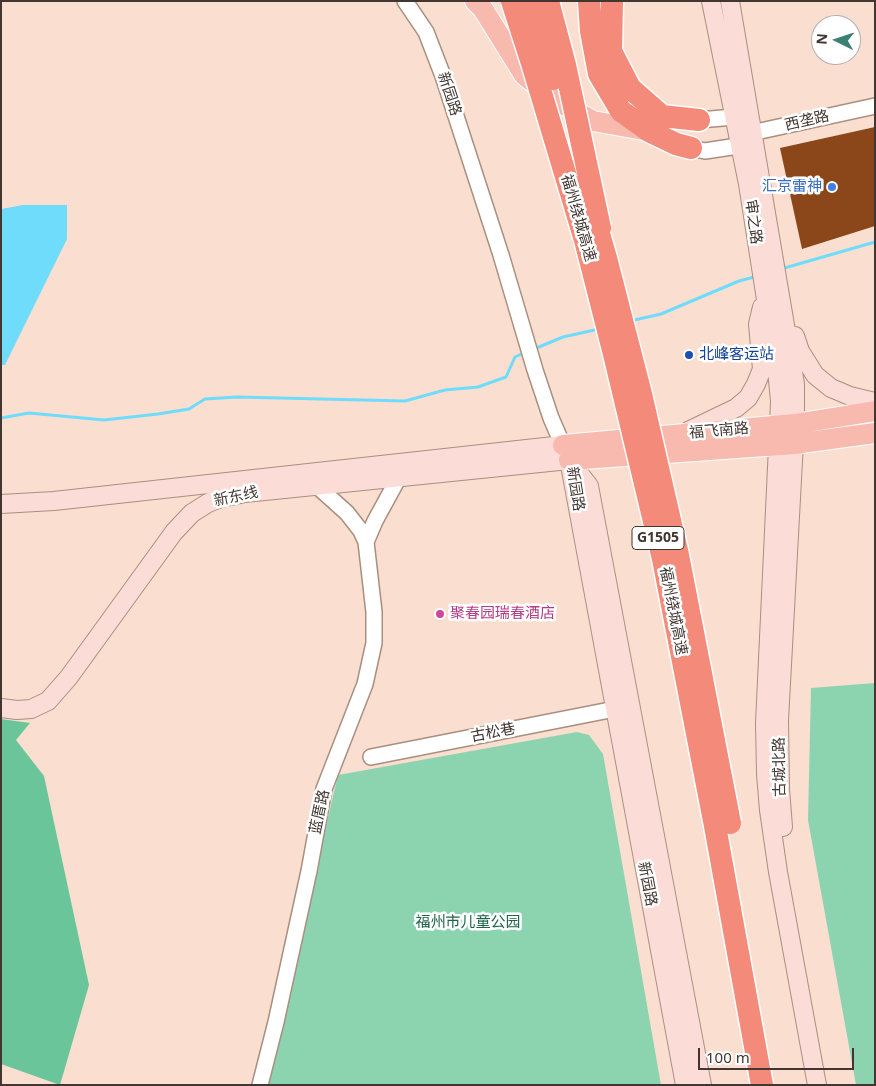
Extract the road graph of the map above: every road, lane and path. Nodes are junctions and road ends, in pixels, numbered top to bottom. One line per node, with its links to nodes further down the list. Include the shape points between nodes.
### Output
1 (405, 1): 26 (street, 新园路, via 426,32 443,76 502,255 535,370)
2 (475, 1): 15 (main road, via 524,75 552,98 593,122)
3 (500, 1): 11 (highway, bridge)
4 (510, 1): 11 (highway, 福州绕城高速 / G1505, bridge)
5 (530, 1): 18 (highway, 福州绕城高速 / G1505, bridge)
6 (548, 1): 18 (highway, bridge)
7 (589, 1): 15 (highway, via 599,74 621,111)
8 (612, 1): 14 (highway, via 611,51 630,88 662,116)
9 (711, 1): 13 (main road, 审之路)
10 (730, 1): 13 (main road, 审之路)
11 (532, 63): 37 (highway, 福州绕城高速 / G1505, bridge, via 585,240 663,559)
12 (875, 106): 16 (street, 西垄路)
13 (742, 116): 14 (street); 16 (main road, 审之路)
14 (699, 120)
15 (649, 131): 17 (highway)
16 (746, 140): 17 (street, 西垄路, via 705,151); 19 (main road, 审之路)
17 (691, 148)
18 (606, 258): 38 (highway, 福州绕城高速 / G1505, bridge, via 678,555 717,749)
19 (772, 290): 20 (main road, via 800,351 815,375 831,388); 22 (main road, 审之路, via 794,371); 24 (main road, via 758,324 762,369 748,398 736,408)
20 (875, 402)
21 (875, 411): 22 (main road, 福飞南路)
22 (787, 425): 24 (main road, 福飞南路); 25 (main road, 审之路)
23 (875, 433): 25 (main road, 福飞南路)
24 (681, 435): 26 (main road, 福飞南路)
25 (786, 445): 26 (main road, 福飞南路); 39 (main road, 古城北路, via 765,723 766,774 778,872); 40 (main road, 古城北路, via 780,701 782,821)
26 (566, 452): 27 (main road, 新东线); 28 (main road, 新东线); 32 (main road, 新园路); 36 (main road, 新园路, via 589,486)
27 (399, 477): 28 (main road, 新东线); 30 (street)
28 (311, 480): 29 (main road, 新东线); 30 (street, via 346,513); 31 (main road, 新东线, via 229,496 200,507 174,532 54,695 43,705 31,709)
29 (1, 504)
30 (366, 542): 34 (street, 蓝厝路, via 374,612 372,658 360,699 324,789 307,880)
31 (1, 708)
32 (614, 710): 33 (street, 古松巷); 35 (main road, 新园路)
33 (370, 757)
34 (260, 1085)
35 (685, 1085)
36 (702, 1085)
37 (762, 1085)
38 (777, 1085)
39 (817, 1085)
40 (829, 1085)

